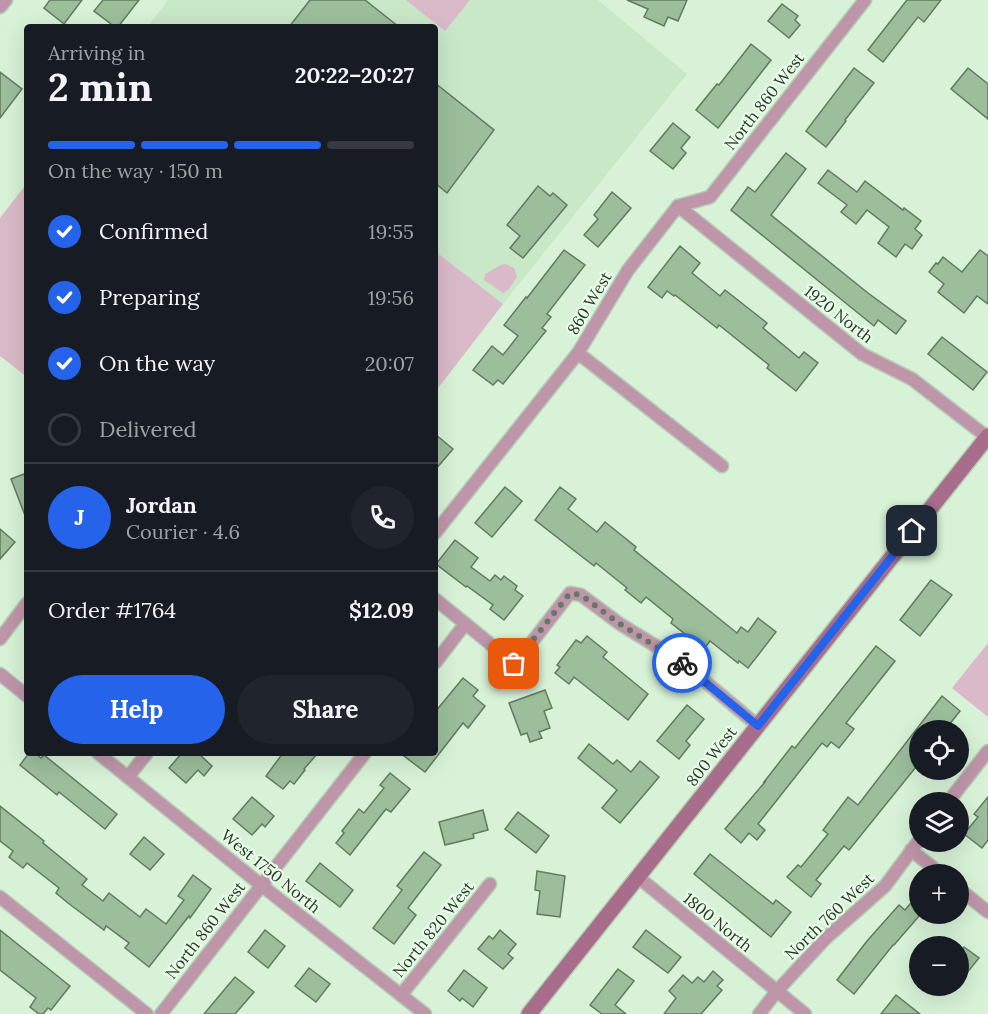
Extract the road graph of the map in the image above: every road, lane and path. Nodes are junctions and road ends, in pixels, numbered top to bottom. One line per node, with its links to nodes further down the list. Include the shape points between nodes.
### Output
1 (6, 0): 3 (street)
2 (865, 0): 4 (street, North 860 West, via 710,197)
3 (0, 8)
4 (678, 206): 5 (street, 860 West, via 628,270); 6 (street, 1920 North, via 862,354 912,379)
5 (578, 353): 7 (street); 8 (street, 860 West)
6 (987, 436): 16 (street, 800 West)
7 (722, 466)
8 (438, 529)
9 (438, 602): 11 (street)
10 (24, 607): 12 (street)
11 (465, 624): 13 (street); 16 (street, via 514,664 570,593 581,595 682,662)
12 (0, 639)
13 (438, 659)
14 (0, 674): 15 (street)
15 (24, 694)
16 (758, 726): 26 (street, 800 West)
17 (988, 751): 22 (street)
18 (102, 756): 21 (street, West 1750 North)
19 (145, 756): 21 (street)
20 (362, 756): 28 (street, North 860 West)
21 (128, 777): 28 (street, West 1750 North)
22 (956, 792)
23 (910, 852): 32 (street, North 760 West, via 885,886 826,938)
24 (914, 852): 25 (street)
25 (928, 864)
26 (638, 878): 32 (street, 1800 North); 37 (street, 800 West)
27 (490, 884): 33 (street, North 820 West)
28 (261, 885): 33 (street, West 1750 North); 35 (street, North 860 West)
29 (0, 897): 34 (street)
30 (969, 897): 31 (street)
31 (988, 912)
32 (777, 991): 38 (street, North 760 West); 39 (street, 1800 North)
33 (401, 995): 36 (street, West 1750 North)
34 (147, 1014)
35 (161, 1014)
36 (425, 1014)
37 (529, 1014)
38 (759, 1014)
39 (805, 1014)

